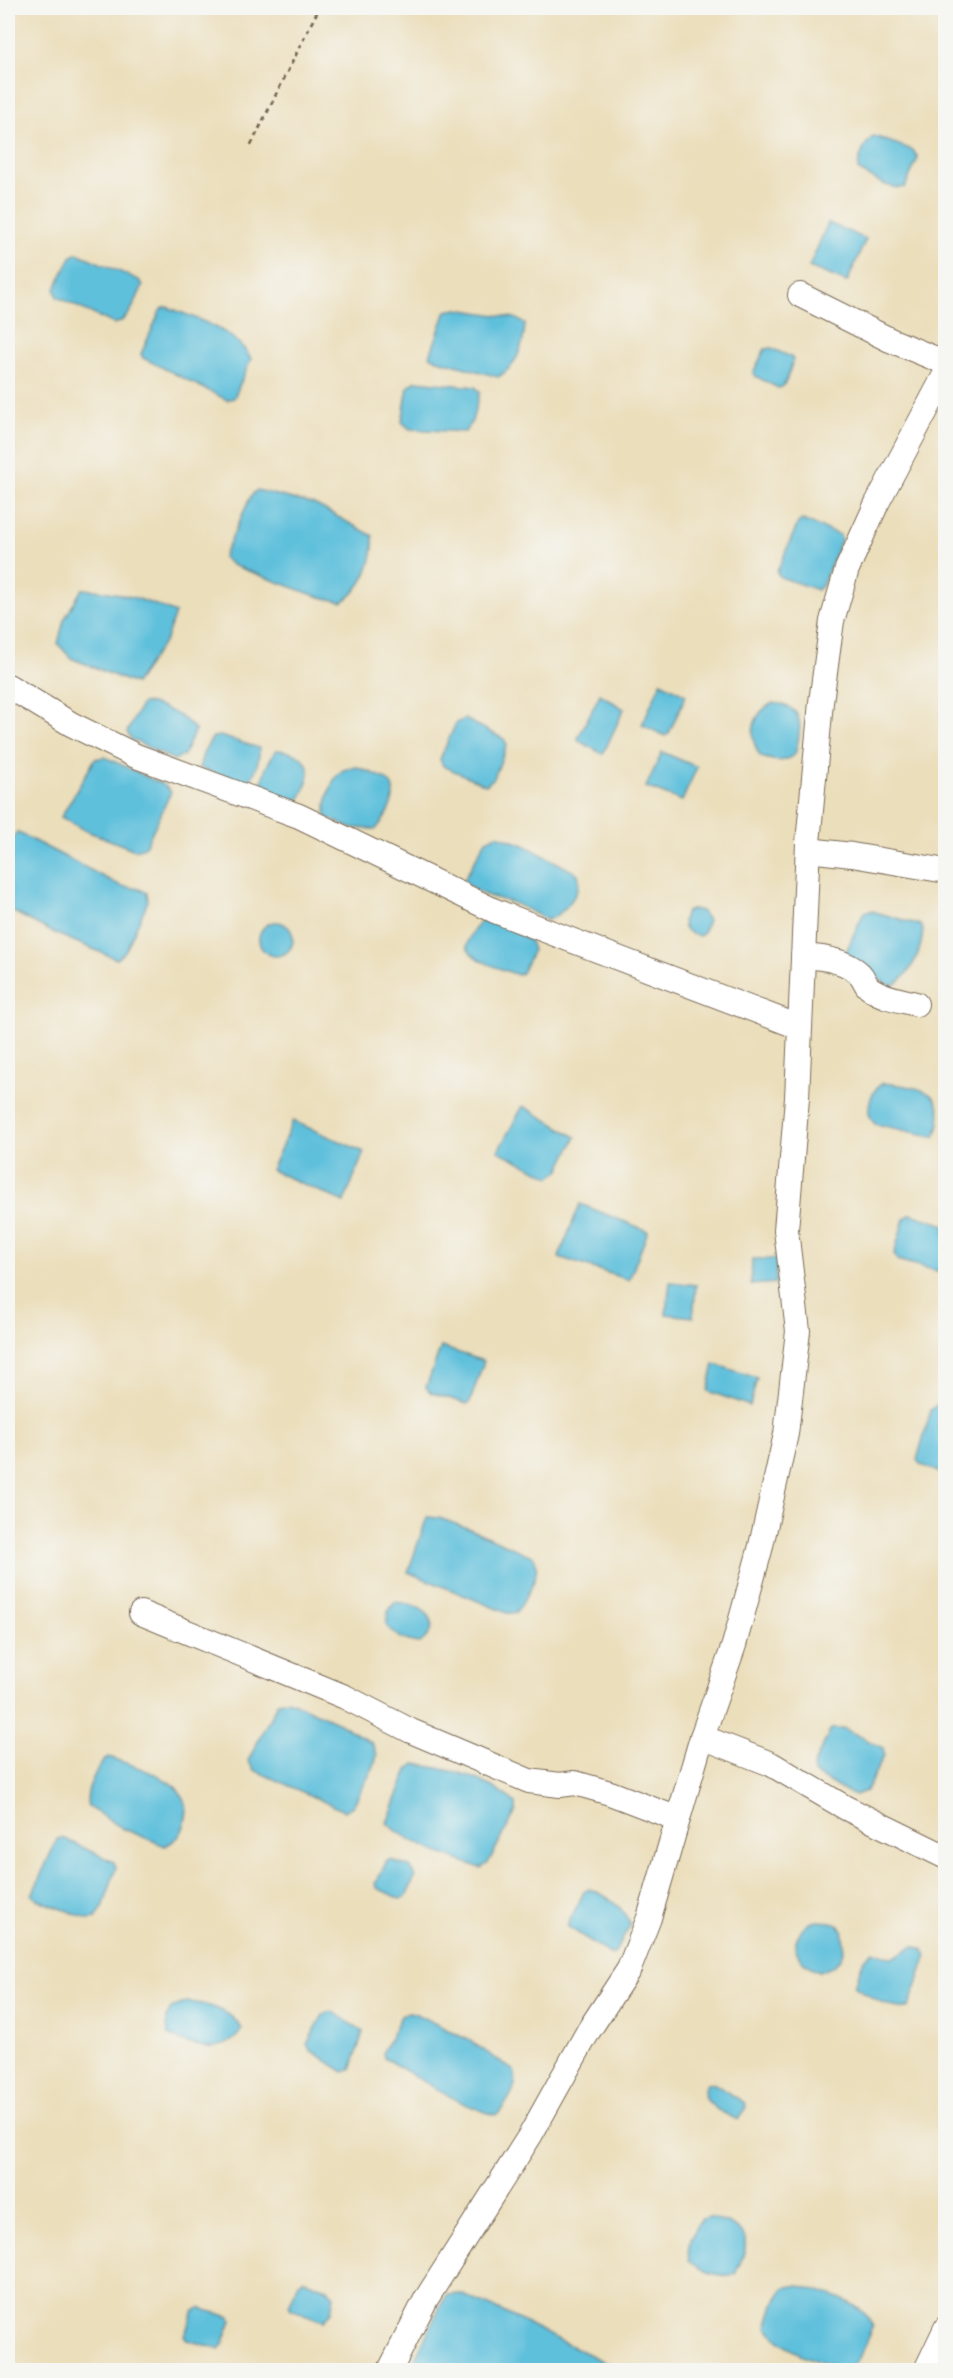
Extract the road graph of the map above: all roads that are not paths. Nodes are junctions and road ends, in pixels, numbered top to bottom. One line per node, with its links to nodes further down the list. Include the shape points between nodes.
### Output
1 (800, 295): 2 (street)
2 (945, 363)
3 (945, 373): 5 (street, via 847,569 831,633 821,702)
4 (8, 686): 9 (street, via 135,756 299,816 495,911)
5 (808, 850): 6 (street); 7 (street)
6 (945, 871)
7 (803, 956): 8 (street, via 852,969 862,976 868,988); 9 (street)
8 (915, 1004)
9 (799, 1027): 11 (street, via 786,1230 798,1331 786,1434 740,1624)
10 (141, 1613): 12 (street, via 345,1697 411,1731 529,1781 575,1783 610,1792)
11 (702, 1737): 12 (street); 13 (street, via 771,1764 846,1808)
12 (678, 1819): 15 (street, via 649,1918 629,1969 426,2300)
13 (945, 1857)
14 (945, 2328): 16 (street)
15 (390, 2370)
16 (926, 2370)

